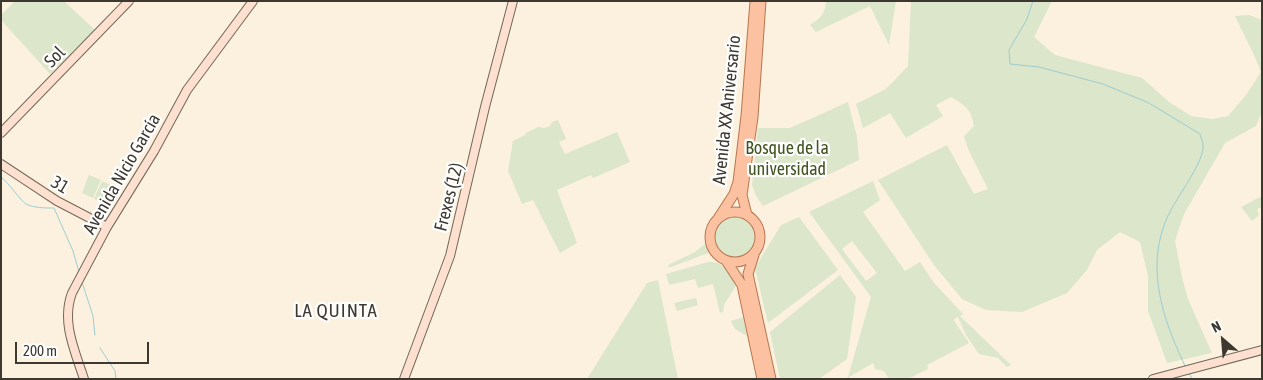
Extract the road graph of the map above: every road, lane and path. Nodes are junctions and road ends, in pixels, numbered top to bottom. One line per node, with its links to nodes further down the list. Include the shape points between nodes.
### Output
1 (129, 1): 6 (street, Sol)
2 (253, 1): 10 (street, Avenida Nicio García, via 188,90)
3 (513, 1): 18 (street, Frexes (12), via 450,256)
4 (755, 1): 9 (main road, Avenida XX Aniversario, via 738,182)
5 (762, 1): 8 (main road, Avenida XX Aniversario, via 753,117 742,195)
6 (1, 133)
7 (1, 164): 10 (street, 31, via 57,201)
8 (747, 215): 9 (main road, via 737,212); 11 (main road, Avenida XX Aniversario, via 759,227 761,236)
9 (719, 217): 12 (main road, Avenida XX Aniversario, via 710,231 710,245)
10 (107, 227): 17 (street, Avenida Nicio García, via 69,300 68,322)
11 (754, 254): 12 (main road, via 737,263); 20 (main road, Avenida XX Aniversario, via 748,274)
12 (727, 262): 19 (main road, Avenida XX Aniversario, via 742,285)
13 (1262, 350): 15 (street)
14 (1262, 355): 15 (street)
15 (1199, 369): 16 (street)
16 (1183, 373): 21 (street); 22 (street)
17 (84, 379)
18 (404, 379)
19 (762, 379)
20 (771, 379)
21 (1153, 379)
22 (1172, 379)

